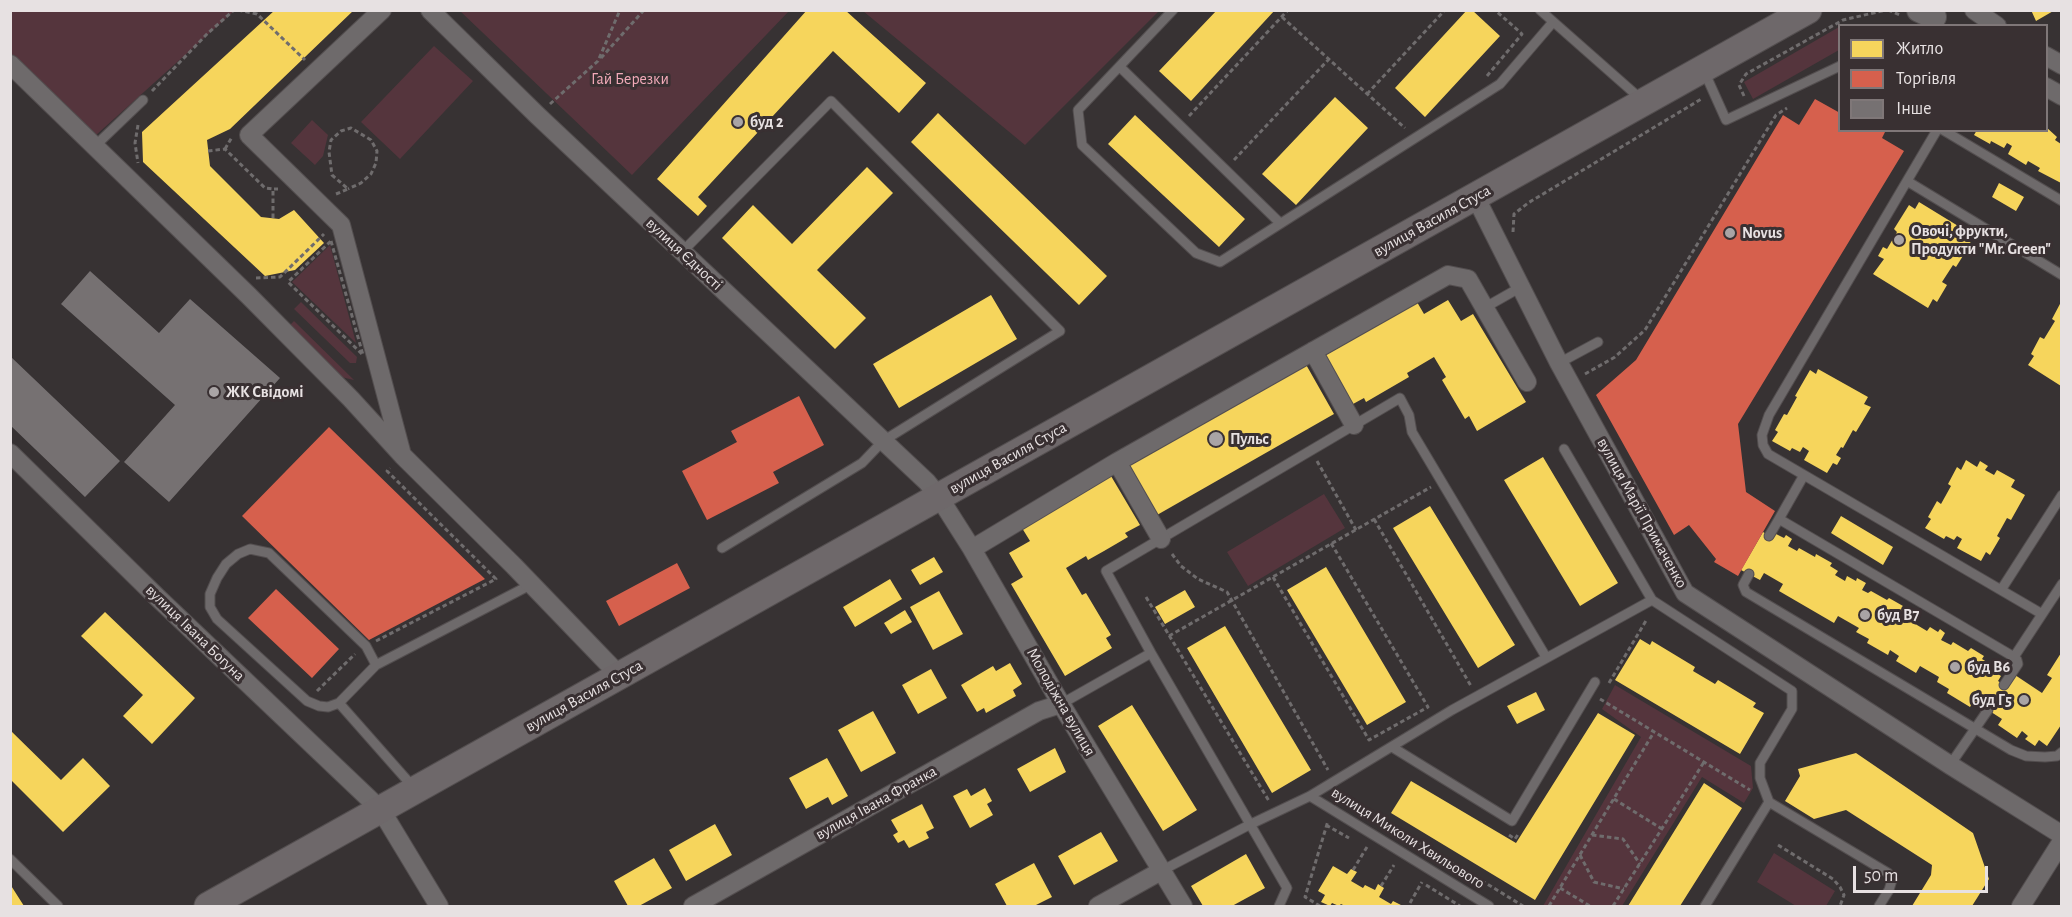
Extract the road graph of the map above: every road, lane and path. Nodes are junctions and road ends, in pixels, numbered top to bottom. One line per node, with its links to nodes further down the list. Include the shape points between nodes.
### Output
1 (236, 10): 13 (path); 31 (path)
2 (382, 10): 53 (street, via 249,135)
3 (430, 10): 36 (street, вулиця Єдності)
4 (620, 10): 20 (path)
5 (644, 10): 20 (path)
6 (1173, 10): 25 (lane)
7 (1288, 10): 15 (path)
8 (1445, 10): 29 (path)
9 (1495, 10): 26 (path, via 1522,34)
10 (1540, 10): 16 (lane)
11 (1886, 10): 34 (path, via 1843,20 1746,74 1739,85)
12 (1974, 10): 17 (street)
13 (257, 12): 21 (path)
14 (1808, 12): 27 (main road, вулиця Василя Стуса)
15 (1282, 17): 19 (path); 37 (path)
16 (1553, 22): 32 (lane); 56 (lane, via 1500,84)
17 (1994, 24)
18 (2048, 57): 23 (street)
19 (1329, 59): 29 (path); 46 (path, via 1234,160)
20 (598, 61): 36 (path)
21 (308, 63)
22 (10, 64): 44 (street)
23 (2061, 65)
24 (1838, 66): 34 (lane)
25 (1120, 67): 40 (lane); 56 (lane, via 1078,110 1082,145 1197,253 1220,262)
26 (1484, 79)
27 (1708, 80): 32 (main road, вулиця Василя Стуса); 34 (lane, via 1726,120); 58 (path, via 1514,214)
28 (2048, 88): 30 (street)
29 (1367, 94): 41 (path)
30 (2061, 96)
31 (144, 99): 44 (lane)
32 (1644, 102): 52 (main road, вулиця Василя Стуса)
33 (1791, 104): 69 (path, via 1776,115 1645,330 1615,357)
34 (1753, 107)
35 (1181, 109): 37 (path)
36 (537, 115): 59 (street, вулиця Єдності)
37 (1189, 116): 39 (path); 40 (path)
38 (139, 121): 47 (path, via 135,143 138,162)
39 (1197, 123)
40 (1180, 126): 56 (lane)
41 (1409, 131)
42 (1936, 132): 48 (lane)
43 (1945, 132): 54 (lane)
44 (95, 146): 76 (street, via 249,296)
45 (208, 151): 49 (path, via 225,149 265,188)
46 (1227, 153)
47 (146, 170)
48 (1907, 181): 60 (lane); 78 (lane, via 1765,424 1763,445 1768,454)
49 (273, 189): 50 (path); 55 (path)
50 (283, 189)
51 (348, 189): 51 (path, via 371,174 377,151 370,140 351,128 331,140 329,152 332,175); 53 (path, via 336,194 327,189)
52 (1475, 196): 62 (street, вулиця Марії Примаченко); 81 (main road, вулиця Василя Стуса)
53 (314, 200): 76 (street, via 341,225)
54 (2061, 201)
55 (273, 218)
56 (1280, 223)
57 (320, 227): 61 (path, via 325,234 280,278 256,278)
58 (1517, 241)
59 (682, 252): 72 (street, вулиця Єдності); 72 (lane, via 831,101 1060,331)
60 (2061, 275)
61 (264, 286)
62 (1521, 287): 63 (lane); 67 (street, вулиця Марії Примаченко)
63 (1484, 308): 65 (street, via 1468,279 1448,275); 70 (street)
64 (1598, 342): 67 (lane)
65 (1313, 351): 71 (street); 77 (street)
66 (363, 355): 66 (path, via 288,282 331,241 359,344); 68 (path)
67 (1559, 363): 121 (street, вулиця Марії Примаченко, via 1685,593)
68 (361, 365)
69 (1585, 374)
70 (1527, 382)
71 (1354, 425): 74 (lane); 103 (lane, via 1400,398 1412,432)
72 (883, 441): 81 (street, вулиця Єдності); 88 (lane, via 862,463)
73 (1564, 449): 96 (lane)
74 (1311, 451): 84 (path); 86 (lane)
75 (10, 453): 130 (street, вулиця Івана Богуна)
76 (403, 456): 92 (street); 101 (path, via 387,471 496,579)
77 (1117, 462): 86 (street); 89 (street)
78 (1804, 475): 83 (lane); 94 (lane)
79 (1426, 478): 82 (path, via 1431,487)
80 (2061, 495): 94 (lane)
81 (939, 497): 89 (street, Молодіжна вулиця); 106 (main road, вулиця Василя Стуса)
82 (1374, 519): 84 (path); 109 (path)
83 (1779, 519): 85 (lane); 104 (lane)
84 (1356, 530): 87 (path)
85 (1769, 536)
86 (1161, 539): 97 (path, via 1181,566 1227,592); 102 (lane, via 1106,571)
87 (1331, 543): 91 (path); 91 (path, via 1428,707 1369,740)
88 (722, 548)
89 (972, 549): 114 (street, Молодіжна вулиця)
90 (1749, 574): 116 (lane, via 1743,585 1746,592)
91 (1273, 577): 97 (path)
92 (532, 584): 105 (lane); 106 (street)
93 (2061, 584): 98 (lane)
94 (2001, 590): 98 (lane)
95 (1146, 597): 100 (path)
96 (1652, 600): 103 (lane); 128 (lane, via 1792,691 1792,709 1760,763 1760,778)
97 (1231, 601): 100 (path); 122 (path)
98 (2042, 614): 104 (lane)
99 (1649, 617): 110 (path)
100 (1169, 636): 131 (path)
101 (366, 646): 105 (lane); 112 (path); 112 (lane, via 269,553 250,549 226,564 210,594 210,607 217,619)
102 (1151, 653): 114 (lane); 132 (lane)
103 (1546, 657): 118 (lane)
104 (2014, 657): 108 (lane, via 2018,664)
105 (376, 665): 113 (lane)
106 (620, 676): 123 (main road, вулиця Василя Стуса)
107 (1595, 682): 118 (lane, via 1512,821)
108 (2004, 685)
109 (1472, 688)
110 (1606, 688)
111 (1600, 699): 117 (path)
112 (307, 701): 113 (lane, via 328,707)
113 (339, 703): 123 (lane)
114 (1061, 704): 146 (street, Молодіжна вулиця); 156 (street, вулиця Івана Франка, via 1039,711)
115 (1988, 710): 116 (lane)
116 (1976, 728): 119 (lane, via 2026,756 2057,756); 121 (lane)
117 (1654, 732): 120 (path); 127 (path)
118 (1392, 747): 122 (lane)
119 (2061, 752)
120 (1704, 762): 125 (path); 134 (path)
121 (1950, 765): 137 (street, вулиця Марії Примаченко)
122 (1334, 781): 124 (path); 126 (lane)
123 (416, 790): 130 (main road, вулиця Василя Стуса)
124 (1341, 794): 129 (path); 163 (path)
125 (1756, 794)
126 (1310, 796): 129 (lane, вулиця Миколи Хвильового); 131 (lane)
127 (1614, 799): 134 (path); 136 (path)
128 (1769, 802): 167 (lane); 169 (lane, via 1888,873 1892,880)
129 (1333, 809): 160 (path, via 1305,897); 162 (lane, вулиця Миколи Хвильового)
130 (381, 810): 154 (main road, вулиця Василя Стуса); 155 (street, вулиця Івана Богуна)
131 (1275, 812): 132 (lane)
132 (1249, 825): 146 (lane); 159 (lane, via 1287,888)
133 (1521, 829): 135 (path, via 1515,839)
134 (1662, 829): 143 (path)
135 (1505, 833)
136 (1592, 835): 141 (path); 143 (path, via 1623,839)
137 (2061, 835)
138 (2061, 841): 170 (street)
139 (1778, 844): 168 (path, via 1833,879 1844,896)
140 (1367, 848): 145 (path)
141 (1580, 855): 149 (path); 150 (path, via 1594,882)
142 (10, 859): 153 (lane)
143 (1640, 864): 150 (path)
144 (1394, 865): 148 (path)
145 (1353, 870)
146 (1161, 871): 157 (street); 158 (street, Молодіжна вулиця)
147 (1422, 882): 152 (path)
148 (1381, 886)
149 (1560, 888): 164 (path); 165 (path)
150 (1624, 889): 166 (path)
151 (1449, 900): 161 (path)
152 (1410, 903)
153 (58, 906)
154 (208, 906)
155 (439, 906)
156 (693, 906)
157 (1098, 906)
158 (1183, 906)
159 (1279, 906)
160 (1320, 906)
161 (1445, 906)
162 (1489, 906)
163 (1523, 906)
164 (1549, 906)
165 (1590, 906)
166 (1613, 906)
167 (1705, 906)
168 (1840, 906)
169 (1879, 906)
170 (2021, 906)

